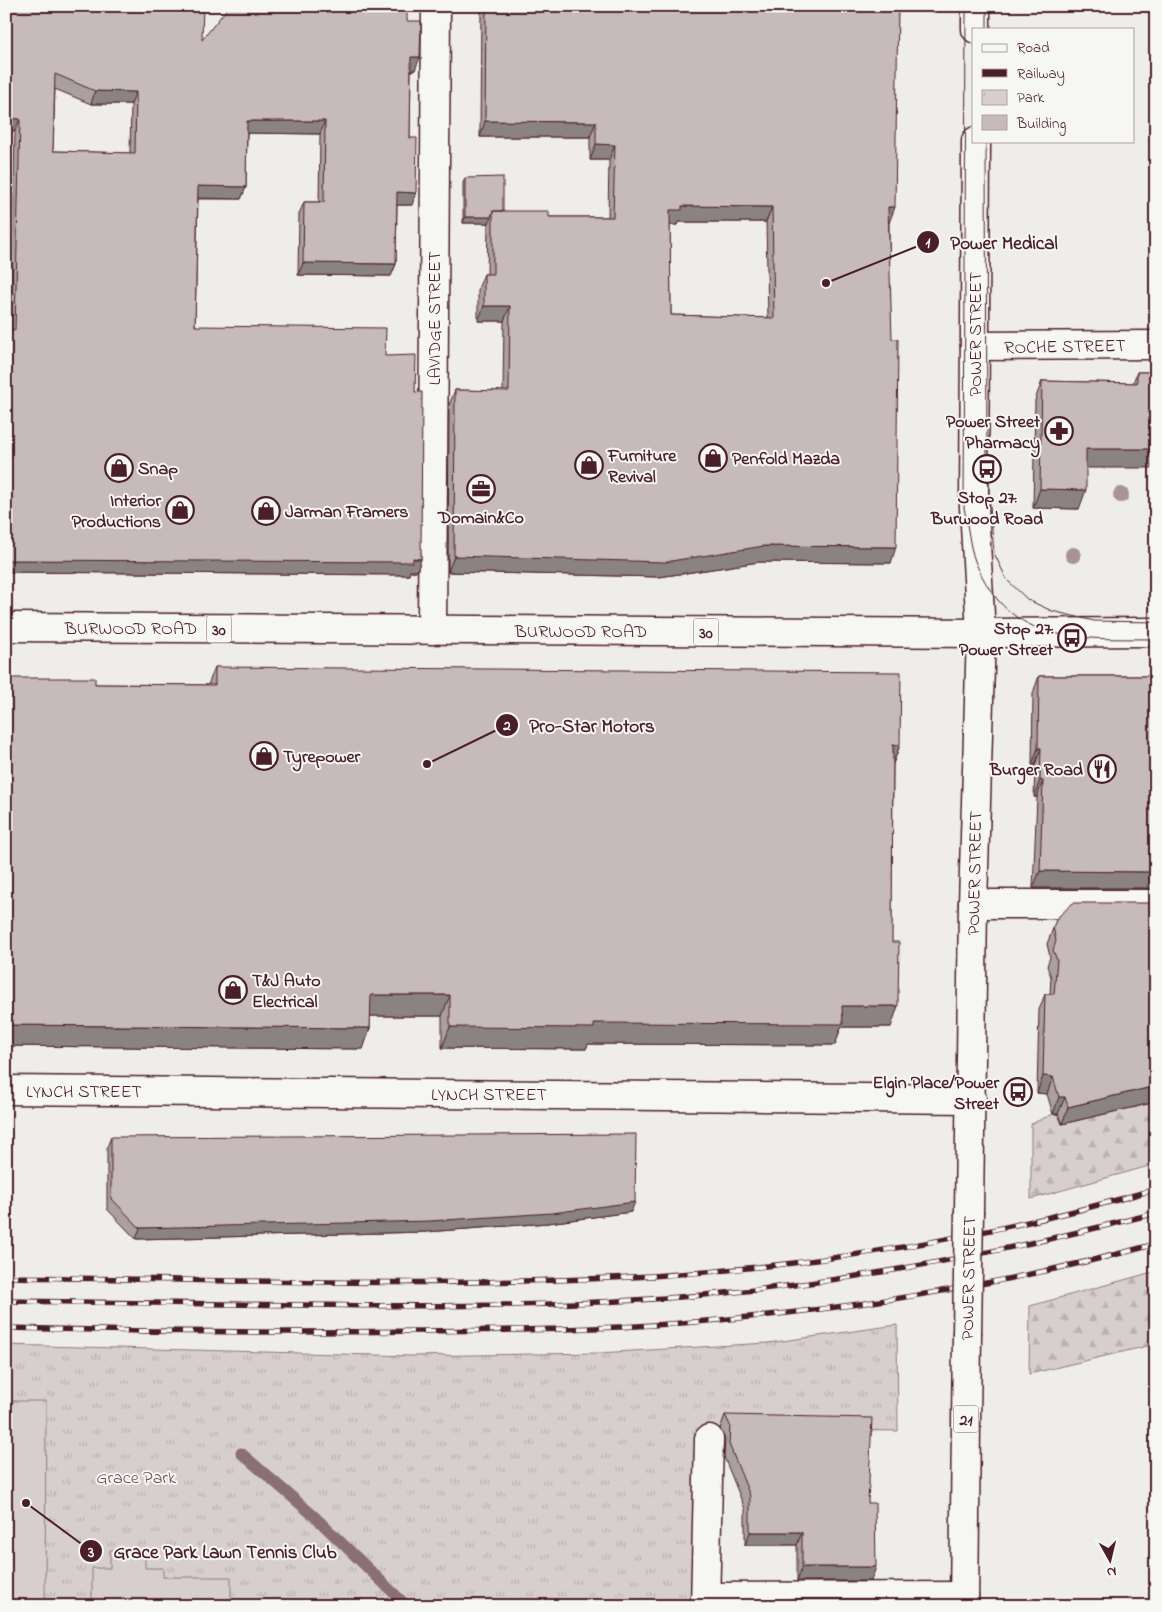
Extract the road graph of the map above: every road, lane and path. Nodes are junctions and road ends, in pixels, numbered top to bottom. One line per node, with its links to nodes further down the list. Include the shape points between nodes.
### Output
1 (436, 6): 8 (main road, LAVIDGE STREET)
2 (976, 6): 3 (main road)
3 (976, 28)
4 (976, 142): 6 (main road, POWER STREET / 21)
5 (1156, 345): 6 (main road, ROCHE STREET)
6 (975, 346): 10 (main road, POWER STREET / 21, via 974,507)
7 (6, 627): 8 (main road, BURWOOD ROAD / 30)
8 (432, 630): 10 (main road, BURWOOD ROAD / 30)
9 (1156, 632): 10 (main road, BURWOOD ROAD / 30)
10 (981, 633): 11 (main road, POWER STREET / 21)
11 (973, 904): 12 (main road); 14 (main road, POWER STREET / 21)
12 (1156, 904)
13 (6, 1090): 14 (main road, LYNCH STREET)
14 (972, 1098): 17 (main road, POWER STREET / 21, bridge)
15 (709, 1440): 16 (main road)
16 (705, 1601): 17 (main road)
17 (964, 1601)

